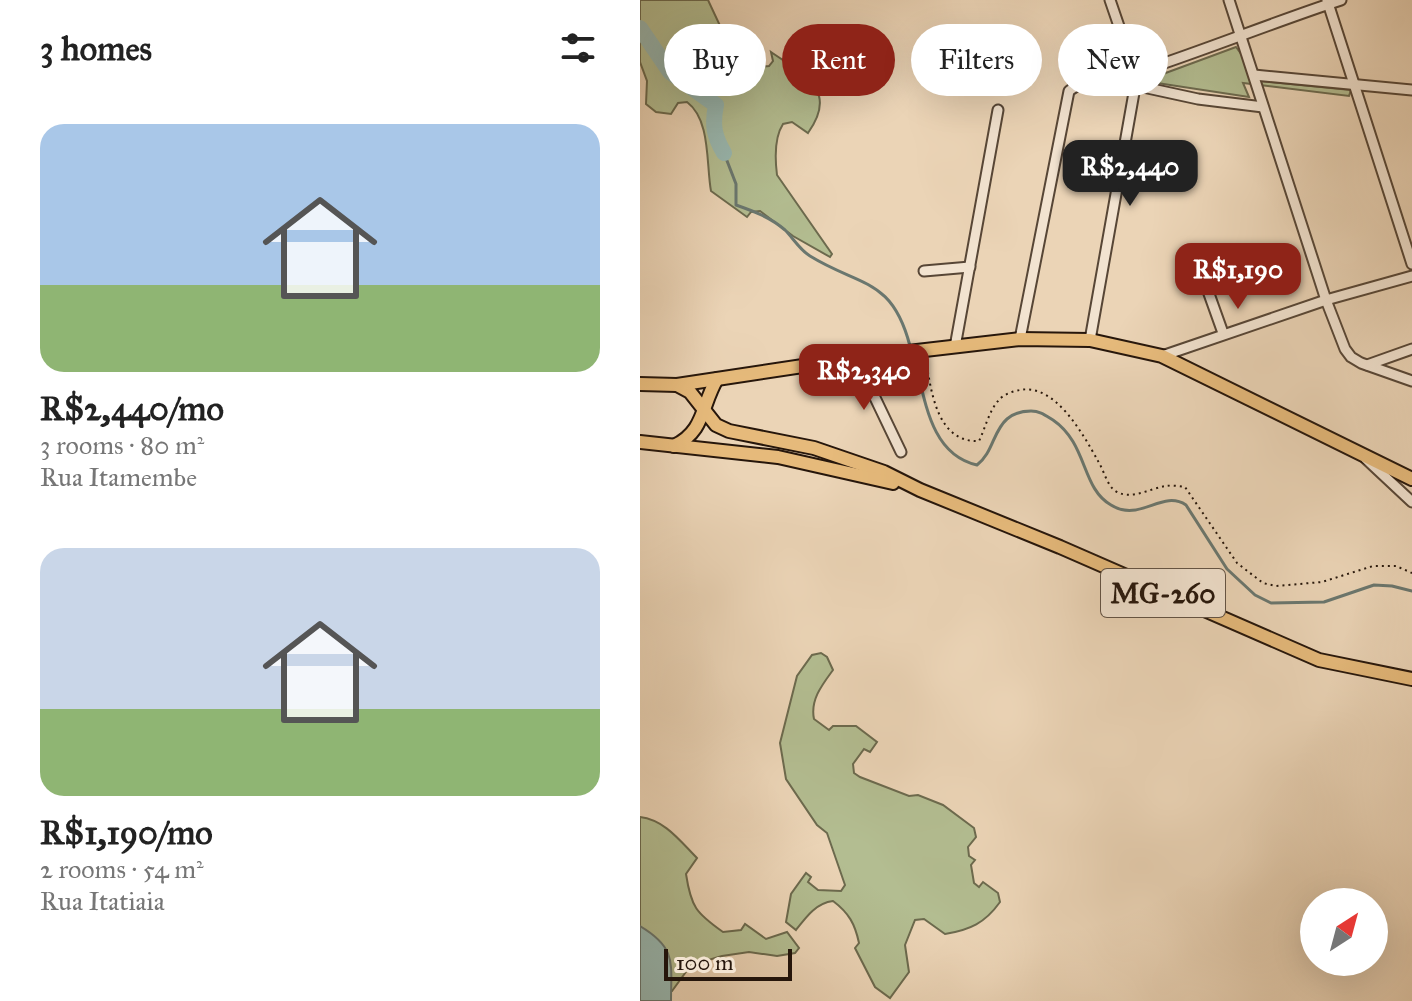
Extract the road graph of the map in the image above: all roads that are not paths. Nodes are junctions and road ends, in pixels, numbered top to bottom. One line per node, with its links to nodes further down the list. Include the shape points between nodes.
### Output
1 (1110, 0): 5 (street)
2 (1229, 0): 6 (street)
3 (1341, 0): 4 (street)
4 (1328, 2): 6 (street); 9 (street)
5 (1118, 24)
6 (1240, 35): 7 (street); 8 (street)
7 (1168, 61)
8 (1254, 75): 9 (street); 14 (street)
9 (1353, 84): 10 (street); 16 (street)
10 (1412, 90)
11 (1168, 93): 14 (street)
12 (1067, 96): 23 (street)
13 (1133, 96): 24 (street)
14 (1263, 107): 21 (street)
15 (998, 110): 17 (street)
16 (1412, 264)
17 (970, 267): 18 (street); 25 (street)
18 (924, 271)
19 (1412, 276): 21 (street)
20 (1208, 291): 22 (street)
21 (1326, 300): 22 (street); 29 (street, via 1345,349)
22 (1223, 333): 27 (street)
23 (1020, 339): 24 (main road); 25 (main road)
24 (1090, 340): 27 (main road)
25 (955, 347): 28 (main road)
26 (1412, 349): 29 (street)
27 (1162, 356): 37 (main road)
28 (856, 358): 30 (main road); 38 (street)
29 (1367, 365): 31 (street)
30 (717, 379): 33 (main road); 34 (main road)
31 (1412, 381)
32 (640, 384): 33 (main road)
33 (677, 385): 34 (main road, MG-260, via 696,397)
34 (703, 411): 36 (main road, via 693,434); 40 (main road, MG-260, via 729,431 814,448)
35 (640, 442): 36 (main road, MG-260)
36 (674, 446): 40 (main road, MG-260, via 778,457)
37 (1358, 451): 39 (main road); 41 (street)
38 (901, 452)
39 (1409, 477): 41 (street)
40 (920, 490): 43 (main road, MG-260, via 1319,660)
41 (1402, 493): 42 (street)
42 (1412, 502)
43 (1412, 679)

